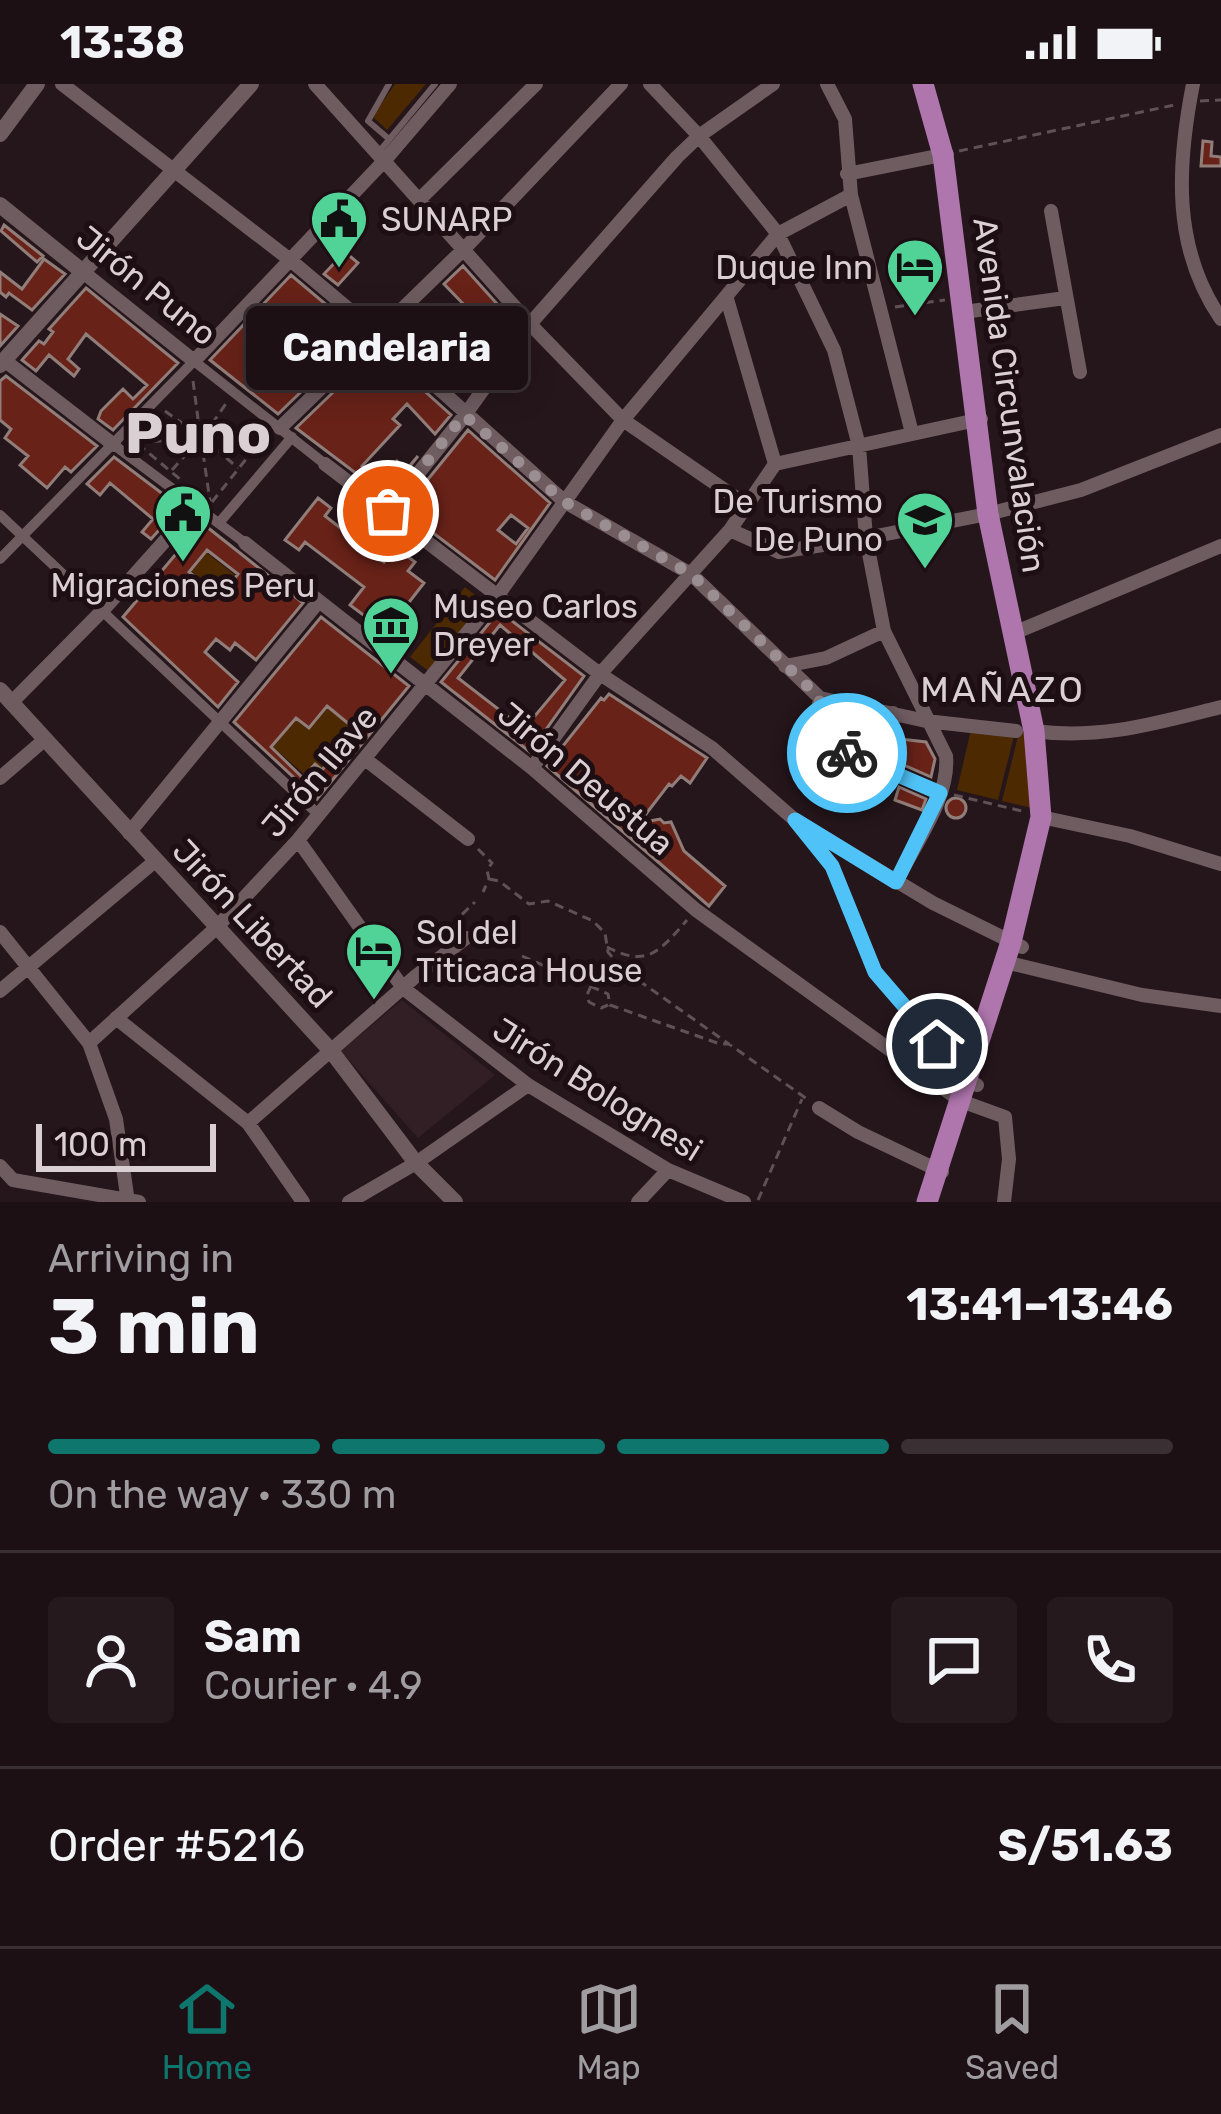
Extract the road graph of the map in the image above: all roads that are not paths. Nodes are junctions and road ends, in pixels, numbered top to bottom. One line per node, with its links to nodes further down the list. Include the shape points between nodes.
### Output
1 (38, 84): 16 (street)
2 (62, 84): 21 (street)
3 (251, 84): 21 (street)
4 (315, 84): 20 (street)
5 (388, 84): 18 (lane, via 368,121)
6 (435, 84): 18 (lane)
7 (451, 84): 20 (street)
8 (536, 84): 24 (street)
9 (621, 84): 28 (street)
10 (650, 84): 17 (street)
11 (773, 84): 17 (street)
12 (827, 84): 22 (street, via 845,119)
13 (922, 84): 19 (highway, Avenida Circunvalación)
14 (933, 84): 19 (highway, Avenida Circunvalación)
15 (1193, 84): 34 (street, via 1183,226 1195,272)
16 (0, 134)
17 (699, 136): 27 (street); 35 (street)
18 (389, 139): 20 (lane)
19 (948, 154): 22 (street); 33 (highway, Avenida Circunvalación)
20 (381, 156): 24 (street); 29 (street)
21 (172, 170): 29 (street); 30 (street)
22 (847, 174): 23 (street)
23 (850, 195): 27 (street, Jirón Ilave); 44 (street)
24 (420, 199): 28 (street)
25 (0, 205): 30 (street, Jirón Puno)
26 (1051, 211): 31 (street)
27 (778, 234): 32 (street, Jirón Ilave); 47 (street, via 834,350)
28 (465, 248): 35 (street); 36 (street)
29 (289, 259): 36 (street); 38 (street)
30 (82, 272): 37 (street); 38 (street, Jirón Puno)
31 (1065, 298): 33 (street); 39 (street)
32 (727, 299): 42 (street, Jirón Ilave); 49 (street)
33 (966, 307): 41 (highway, Avenida Circunvalación)
34 (1221, 319)
35 (530, 324): 40 (street); 42 (street)
36 (377, 333): 40 (street); 43 (street)
37 (2, 360): 46 (street, Jirón Deustua)
38 (193, 368): 43 (street, Jirón Puno); 46 (street)
39 (1080, 372)
40 (464, 415): 51 (street); 53 (street)
41 (981, 419): 44 (street); 54 (highway, Avenida Circunvalación)
42 (623, 420): 51 (street, Jirón Ilave); 52 (street)
43 (286, 432): 48 (street, Jirón Puno); 56 (street)
44 (912, 434): 47 (street)
45 (1221, 435): 54 (street, via 1081,490)
46 (114, 445): 50 (street, Jirón Deustua); 58 (street)
47 (859, 446): 49 (street); 59 (street)
48 (325, 464): 53 (street, Jirón Puno)
49 (775, 464): 52 (street)
50 (201, 500): 56 (street, Jirón Deustua); 66 (street)
51 (565, 502): 63 (street); 64 (street, Jirón Ilave)
52 (745, 504): 57 (street)
53 (388, 511): 64 (street, Jirón Puno)
54 (994, 513): 59 (street); 68 (highway, Avenida Circunvalación)
55 (0, 514): 58 (street)
56 (219, 523): 60 (street, Jirón Deustua)
57 (730, 530): 59 (street, via 779,552); 63 (street)
58 (24, 537): 62 (street); 66 (street)
59 (866, 538): 67 (street)
60 (245, 543): 65 (street, Jirón Deustua)
61 (1221, 546): 68 (street)
62 (0, 559)
63 (691, 574): 69 (street); 70 (street)
64 (499, 596): 70 (street, Jirón Puno); 71 (street, Jirón Ilave)
65 (319, 601): 71 (street, Jirón Deustua); 76 (street)
66 (103, 610): 72 (street); 76 (street)
67 (884, 631): 69 (street, via 826,658); 77 (street)
68 (1018, 631): 78 (highway, Avenida Circunvalación)
69 (785, 666): 73 (street)
70 (600, 674): 81 (street); 87 (street, Jirón Puno, via 712,748)
71 (424, 686): 80 (street, Jirón Ilave); 81 (street, Jirón Deustua)
72 (5, 696): 79 (street, Jirón Libertad)
73 (820, 698): 75 (street); 82 (street, via 820,737)
74 (1221, 707): 78 (street, via 1120,732)
75 (893, 713): 77 (street); 82 (street)
76 (220, 722): 85 (street); 88 (street)
77 (926, 722): 78 (street); 84 (street, via 946,755)
78 (1031, 731): 86 (highway, Avenida Circunvalación)
79 (44, 740): 83 (street); 88 (street, Jirón Libertad)
80 (365, 759): 85 (street, Jirón Ilave); 89 (street)
81 (532, 768): 106 (street, Jirón Deustua, via 697,910)
82 (884, 771): 84 (street)
83 (0, 778)
84 (940, 793): 93 (street)
85 (319, 814): 90 (street, Jirón Ilave)
86 (1046, 818): 92 (street); 97 (highway, Avenida Circunvalación)
87 (795, 820): 93 (street, Jirón Puno); 106 (street, via 832,866 875,972)
88 (129, 833): 91 (street, Jirón Libertad)
89 (468, 839)
90 (298, 840): 94 (street, Jirón Ilave); 99 (street, Jirón Bolognesi)
91 (154, 862): 94 (street, Jirón Libertad); 98 (street)
92 (1221, 865)
93 (896, 882): 97 (street, Jirón Puno)
94 (216, 928): 102 (street, Jirón Ilave); 104 (street, Jirón Libertad)
95 (0, 932): 98 (street)
96 (466, 938): 99 (street)
97 (1014, 954): 101 (street, Jirón Puno, via 1142,995); 106 (highway, Avenida Circunvalación)
98 (30, 966): 100 (street); 103 (street)
99 (404, 988): 104 (street); 105 (street, Jirón Bolognesi)
100 (0, 991)
101 (1221, 1006)
102 (116, 1018): 103 (street, Jirón Ilave); 108 (street)
103 (88, 1043): 115 (street, via 116,1119)
104 (332, 1052): 108 (street); 109 (street, Jirón Libertad)
105 (527, 1085): 109 (street); 111 (street, Jirón Bolognesi)
106 (969, 1092): 112 (highway, Avenida Circunvalación); 124 (street, via 1006,1119)
107 (819, 1108): 112 (street)
108 (248, 1123): 117 (street)
109 (416, 1163): 118 (street); 119 (street, Jirón Libertad)
110 (0, 1166): 113 (street)
111 (668, 1170): 120 (street); 121 (street, Jirón Bolognesi)
112 (943, 1172): 122 (highway, Avenida Circunvalación); 123 (highway, Avenida Circunvalación)
113 (13, 1180): 114 (street); 115 (street)
114 (0, 1192)
115 (128, 1202): 116 (street)
116 (139, 1202)
117 (303, 1202)
118 (350, 1202)
119 (455, 1202)
120 (638, 1202)
121 (744, 1202)
122 (927, 1202)
123 (937, 1202)
124 (1004, 1202)

